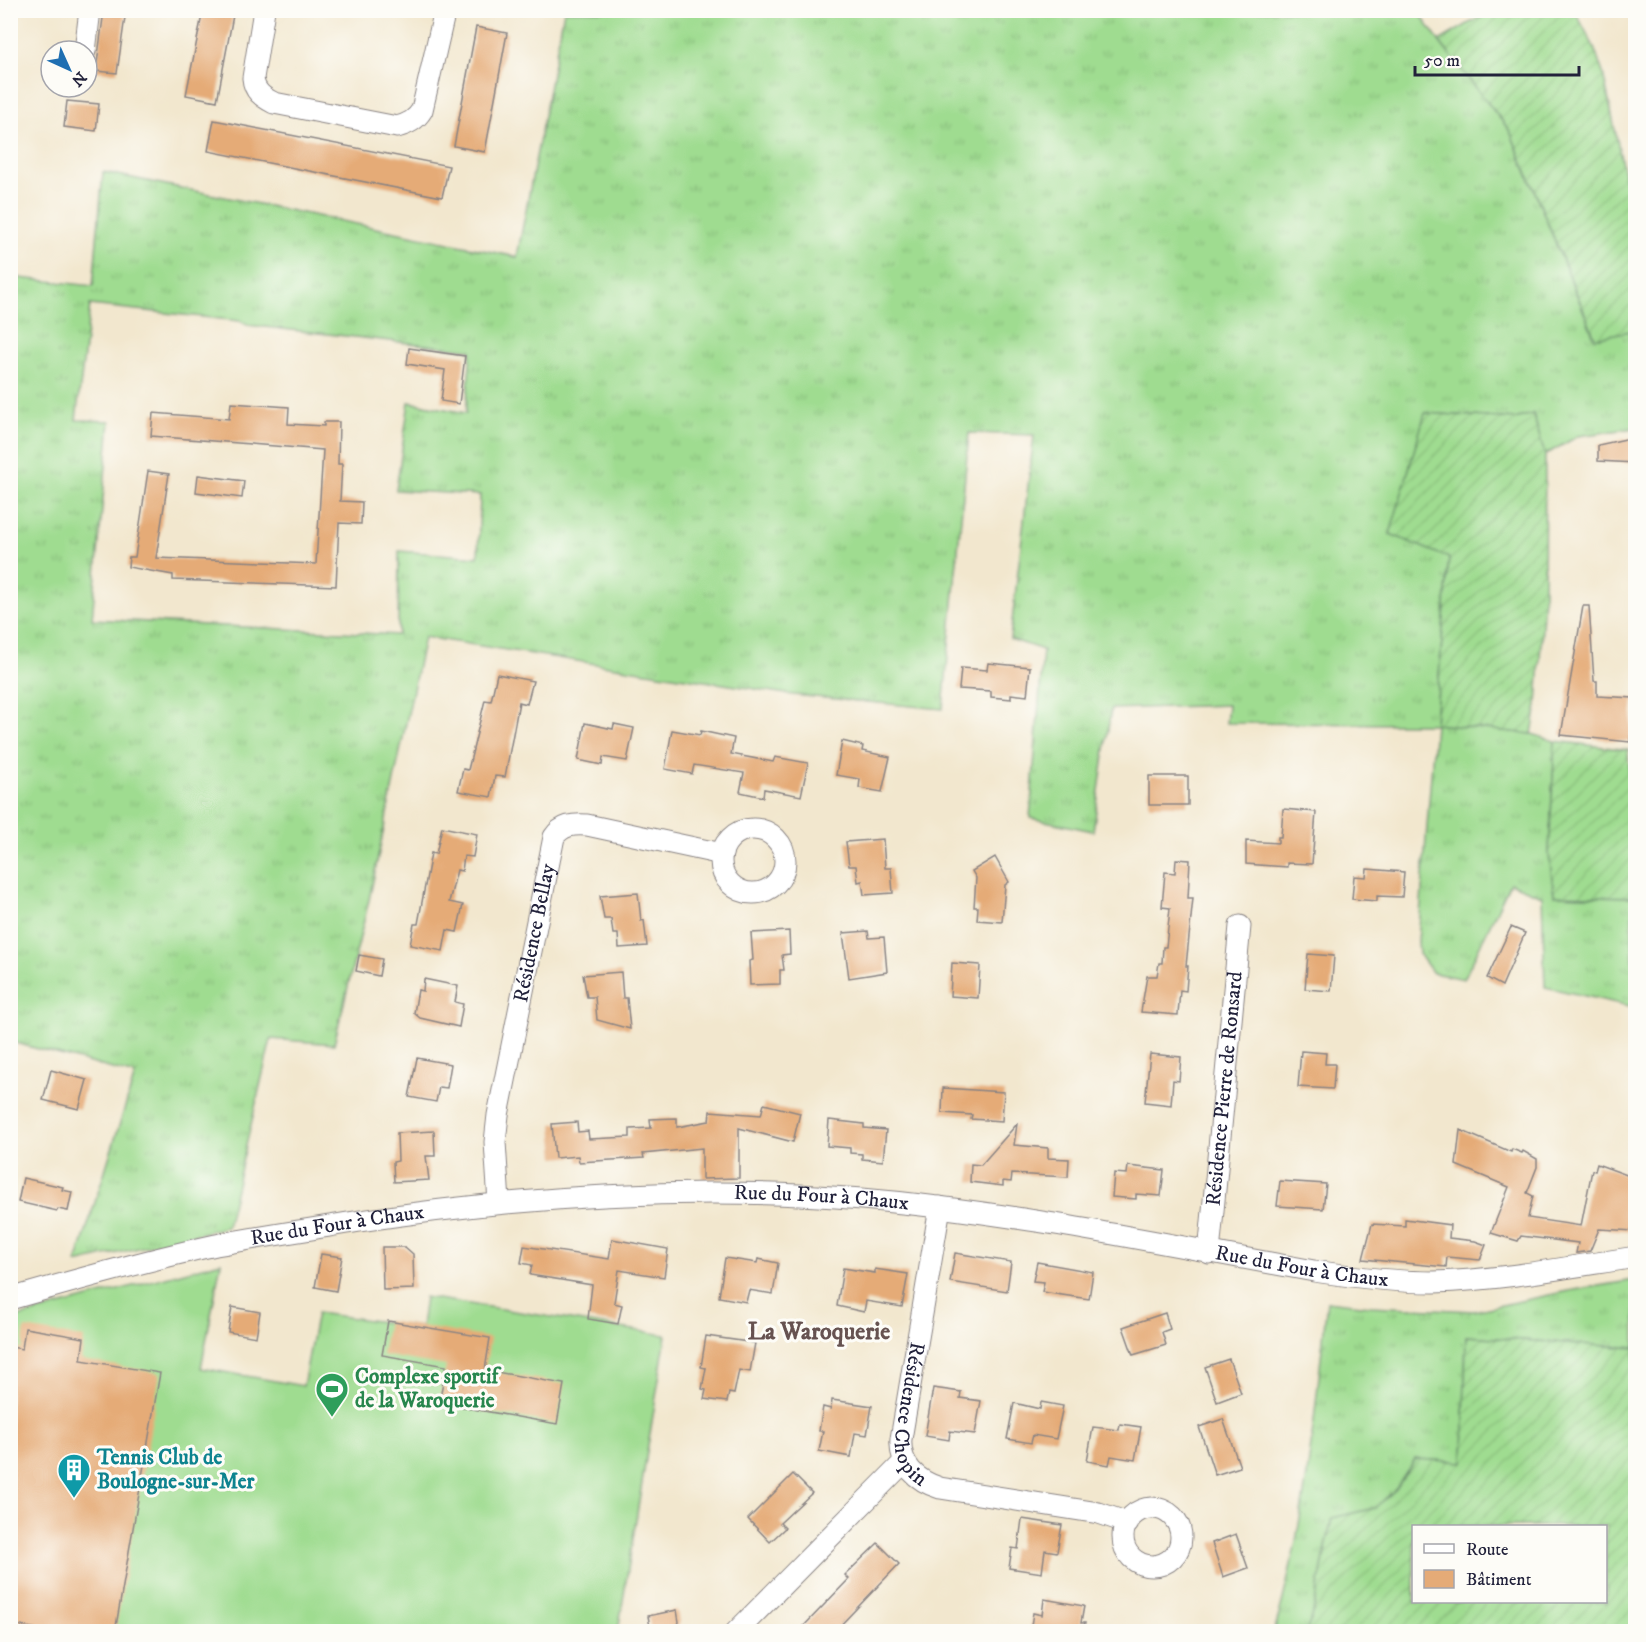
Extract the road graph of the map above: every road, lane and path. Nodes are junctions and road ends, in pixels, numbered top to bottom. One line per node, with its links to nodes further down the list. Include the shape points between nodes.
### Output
1 (90, 10): 4 (street)
2 (264, 10): 3 (street, via 253,78 262,97 274,103 397,126 418,118 422,110)
3 (445, 10)
4 (86, 39)
5 (722, 855): 7 (street, Résidence Bellay, via 587,825 571,824 554,837 498,1115 495,1142)
6 (1240, 926): 9 (street, Résidence Pierre de Ronsard)
7 (499, 1203): 8 (street, Rue du Four à Chaux, via 710,1193 822,1196); 11 (street, Rue du Four à Chaux, via 219,1245)
8 (940, 1207): 9 (street, Rue du Four à Chaux); 12 (street, Résidence Chopin, via 901,1439)
9 (1209, 1252): 10 (street, Rue du Four à Chaux, via 1344,1276 1431,1282 1513,1275)
10 (1635, 1257)
11 (10, 1299)
12 (904, 1461): 13 (street, Résidence Chopin, via 919,1478 940,1488 1099,1513); 14 (street)
13 (1128, 1523)
14 (736, 1632)

